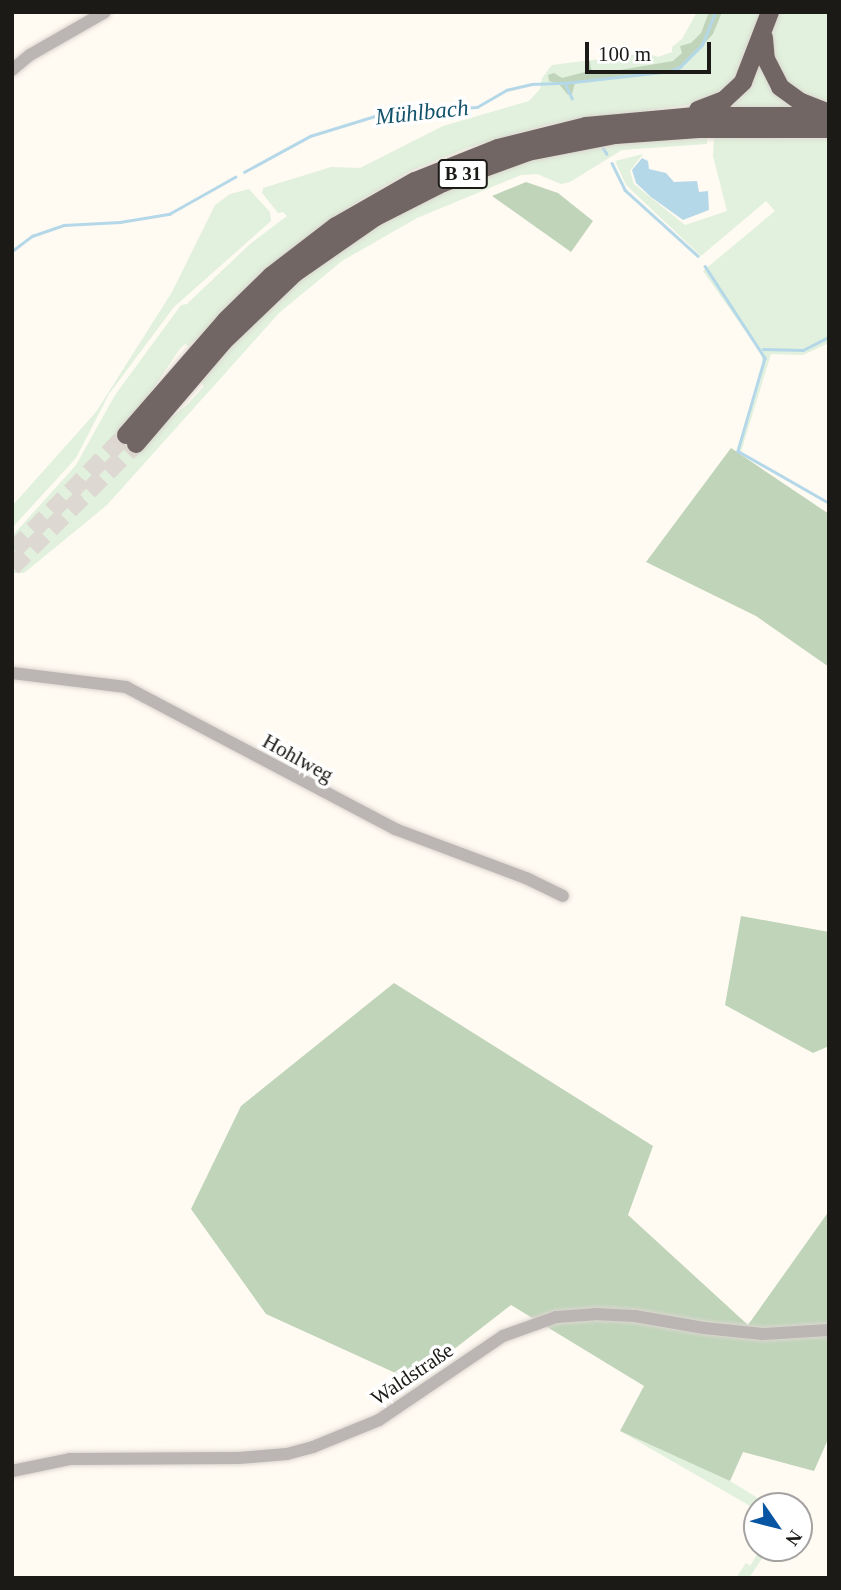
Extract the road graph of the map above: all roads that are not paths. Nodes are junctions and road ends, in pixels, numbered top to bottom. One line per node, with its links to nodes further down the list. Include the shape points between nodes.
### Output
1 (105, 12): 3 (street)
2 (767, 20): 4 (highway, via 766,59 780,87); 5 (highway, via 748,75 731,95 705,108)
3 (12, 70)
4 (829, 114): 5 (highway, B 31)
5 (656, 118): 6 (highway, B 31, via 586,126 498,148 415,181 354,215 307,247 253,294 131,439 295,273 376,216 443,183 528,152 615,135 699,129)
6 (829, 129)
7 (12, 673): 8 (street, Hohlweg, via 127,687 395,829 526,878)
8 (563, 897)
9 (829, 1330): 10 (street, Waldstraße, via 764,1334 635,1316 556,1317 503,1336 379,1420 313,1447 239,1458 70,1459)
10 (12, 1471)

